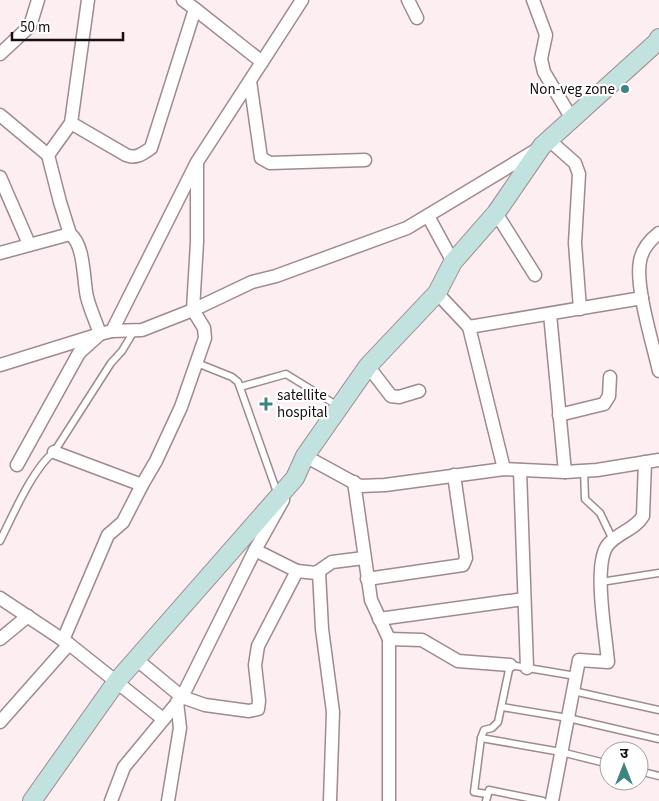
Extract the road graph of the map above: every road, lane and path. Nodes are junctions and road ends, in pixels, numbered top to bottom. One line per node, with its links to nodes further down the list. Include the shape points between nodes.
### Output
1 (38, 0): 10 (street, via 30,26)
2 (88, 0): 15 (street)
3 (183, 0): 7 (street)
4 (302, 0): 11 (street)
5 (408, 0): 8 (street)
6 (532, 0): 14 (street, via 546,35 541,59 544,72)
7 (195, 9): 11 (street); 15 (street, via 151,148 132,158)
8 (417, 18)
9 (659, 38): 14 (street)
10 (0, 54)
11 (262, 62): 12 (street)
12 (250, 81): 18 (street, via 261,158 270,163); 19 (street)
13 (0, 115): 17 (street)
14 (572, 119): 16 (street)
15 (71, 123): 17 (street)
16 (545, 143): 21 (street); 22 (street); 31 (street, via 575,163 579,174 575,243)
17 (48, 155): 24 (street)
18 (365, 160)
19 (197, 162): 32 (street); 36 (street)
20 (0, 177): 25 (street)
21 (496, 214): 27 (street); 28 (street)
22 (428, 216): 27 (street); 32 (street, via 407,228 252,282)
23 (659, 233): 30 (street, via 645,249 640,261)
24 (70, 234): 25 (street); 36 (street, via 77,241 81,256 87,299)
25 (29, 244): 26 (street)
26 (0, 253)
27 (453, 262): 29 (street)
28 (535, 275)
29 (436, 292): 34 (street); 39 (street)
30 (642, 298): 31 (street); 40 (street)
31 (580, 309): 33 (street)
32 (193, 310): 35 (street); 37 (street, via 204,328 205,338)
33 (550, 314): 34 (street); 45 (street)
34 (470, 327): 51 (street)
35 (134, 331): 36 (street); 46 (lane)
36 (106, 333): 38 (street); 50 (street, via 80,353)
37 (197, 363): 42 (lane, via 232,377); 58 (street, via 181,407)
38 (0, 366)
39 (368, 366): 43 (street, via 391,396 399,397); 44 (street)
40 (659, 371)
41 (610, 376): 45 (street, via 609,396 604,404)
42 (240, 387): 44 (lane, via 286,374); 59 (lane)
43 (419, 390)
44 (339, 406): 47 (street)
45 (559, 415): 54 (street)
46 (54, 452): 58 (street); 61 (lane, via 47,457 26,490)
47 (305, 456): 56 (street); 57 (street)
48 (659, 460): 49 (street)
49 (645, 462): 53 (street); 60 (street, via 643,516)
50 (17, 465)
51 (504, 469): 52 (street); 55 (street)
52 (520, 470): 54 (street); 70 (street)
53 (584, 470): 54 (street); 60 (lane, via 586,499 600,513)
54 (565, 472)
55 (454, 475): 57 (street, via 385,485 360,486); 67 (street, via 466,558 463,565)
56 (295, 478): 59 (street); 62 (street)
57 (354, 482): 63 (street)
58 (142, 485): 75 (street, via 123,522 108,535)
59 (278, 497): 76 (street)
60 (613, 540): 68 (street, via 604,553)
61 (0, 541)
62 (256, 550): 64 (street); 82 (street)
63 (364, 558): 65 (street, via 332,562); 67 (street)
64 (297, 571): 65 (street); 82 (street, via 258,646 255,665 258,709 249,711)
65 (319, 572): 96 (street, via 322,629 333,712)
66 (659, 574): 68 (lane)
67 (367, 579): 72 (street)
68 (600, 582): 79 (street, via 608,662 579,660)
69 (0, 598): 71 (street)
70 (524, 600): 72 (street); 78 (street)
71 (28, 616): 74 (street); 75 (street)
72 (379, 619): 73 (street)
73 (389, 639): 77 (street, via 422,640 458,661); 97 (street)
74 (0, 640)
75 (66, 642): 80 (street); 87 (street)
76 (136, 659): 80 (street); 82 (street)
77 (510, 665): 78 (lane); 83 (lane)
78 (528, 668): 79 (lane)
79 (576, 676): 81 (street)
80 (117, 681): 86 (street); 93 (street)
81 (573, 691): 84 (lane); 85 (street)
82 (180, 700): 86 (street); 95 (street, via 180,728)
83 (502, 707): 85 (lane); 88 (lane, via 498,722 484,730)
84 (659, 710)
85 (568, 718): 89 (lane); 90 (street)
86 (163, 719): 94 (street, via 124,767)
87 (0, 722)
88 (481, 738): 90 (lane); 92 (lane, via 474,792)
89 (659, 739)
90 (561, 752): 91 (lane); 99 (street)
91 (599, 762)
92 (487, 798): 98 (lane, via 488,790)
93 (32, 801)
94 (111, 801)
95 (168, 801)
96 (330, 801)
97 (389, 801)
98 (543, 801)
99 (552, 801)

